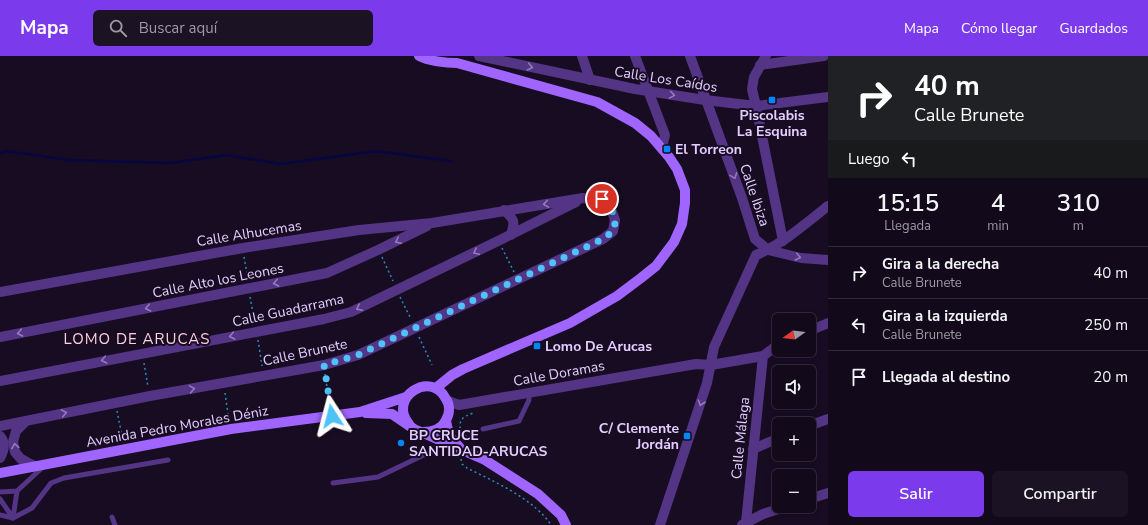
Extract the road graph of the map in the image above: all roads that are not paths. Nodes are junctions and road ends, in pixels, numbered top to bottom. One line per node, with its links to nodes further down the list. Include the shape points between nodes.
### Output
1 (419, 56): 9 (main road, via 423,59)
2 (447, 56): 9 (main road)
3 (479, 56): 11 (street, Calle Los Caídos, one-way to 11)
4 (582, 56): 11 (street)
5 (635, 56): 12 (street)
6 (690, 56): 14 (street, Calle Ibiza)
7 (766, 56): 10 (street)
8 (824, 56): 10 (street)
9 (457, 63): 16 (main road, via 597,102 635,123)
10 (760, 65): 15 (street, via 752,89)
11 (590, 80): 12 (street, Calle Los Caídos)
12 (648, 92): 14 (street, Calle Los Caídos, one-way to 14); 16 (street, via 665,135)
13 (828, 97): 15 (street, Calle Los Caídos)
14 (705, 100): 15 (street, Calle Los Caídos); 24 (street, Calle Ibiza, one-way to 24, via 716,124 755,239)
15 (756, 106): 23 (street)
16 (662, 147): 33 (main road, via 682,180 685,203 682,224 674,242 656,266 617,296 570,323 472,364)
17 (583, 198): 18 (street, Calle Alhucemas, via 602,199); 20 (street, Calle Alhucemas, one-way to 20); 22 (street, Calle Guadarrama)
18 (610, 206): 43 (street, Calle Brunete, one-way to 18, via 324,365 358,355 603,239 613,231 615,220)
19 (828, 206): 23 (street)
20 (504, 210): 21 (street, Calle Alhucemas); 22 (street, via 513,217 515,224)
21 (432, 223): 26 (street, Calle Alhucemas, via 359,230 243,248); 29 (street, Calle Alto los Leones, one-way to 29, via 327,273)
22 (511, 235): 34 (street, Calle Guadarrama, one-way to 34, via 351,312)
23 (783, 241): 24 (street)
24 (768, 250): 25 (street, one-way to 25, via 801,258); 32 (street, via 756,255 714,347)
25 (828, 260)
26 (0, 292)
27 (828, 323): 28 (street)
28 (816, 328)
29 (0, 337)
30 (772, 349): 31 (street, Calle Doramas)
31 (763, 356): 32 (street, Calle Doramas); 52 (street, Calle Málaga)
32 (712, 365): 36 (street, Calle Doramas, via 696,364); 71 (street, one-way to 71)
33 (452, 375): 35 (main road); 38 (main road)
34 (0, 381)
35 (436, 388): 37 (main road, via 416,388); 38 (main road)
36 (529, 392): 39 (street, Calle Doramas); 46 (lane, via 529,400 519,421)
37 (406, 397): 40 (main road); 47 (main road, via 406,421)
38 (446, 398): 39 (street); 41 (main road, via 449,408)
39 (459, 405): 41 (street)
40 (360, 412): 47 (main road, via 392,414); 55 (main road, Avenida Pedro Morales Déniz, via 231,429)
41 (447, 418): 47 (main road, via 441,427 435,430); 51 (main road, via 449,434)
42 (828, 419): 44 (street)
43 (26, 421): 45 (street, Calle Brunete); 56 (street, one-way to 43, via 21,459 15,452 13,442 16,431)
44 (816, 423)
45 (0, 426)
46 (483, 429)
47 (418, 430): 49 (main road)
48 (0, 436): 53 (street, via 4,451)
49 (443, 441): 51 (main road); 58 (lane, via 434,450 378,477)
50 (772, 441): 52 (street)
51 (461, 449): 70 (main road, via 485,460 538,494 561,515)
52 (753, 449): 68 (street, Calle Málaga)
53 (0, 458)
54 (168, 460): 67 (lane, via 64,478 52,484 32,508)
55 (46, 464): 56 (main road, Avenida Pedro Morales Déniz); 59 (lane)
56 (34, 466): 57 (main road, Avenida Pedro Morales Déniz)
57 (0, 473)
58 (333, 483)
59 (17, 491): 60 (lane); 67 (lane)
60 (0, 492)
61 (828, 493): 62 (street)
62 (816, 497)
63 (0, 499): 67 (lane)
64 (772, 511): 68 (street)
65 (0, 515): 67 (lane)
66 (112, 517): 69 (lane)
67 (13, 518)
68 (744, 524)
69 (115, 525)
70 (566, 525)
71 (660, 525)

